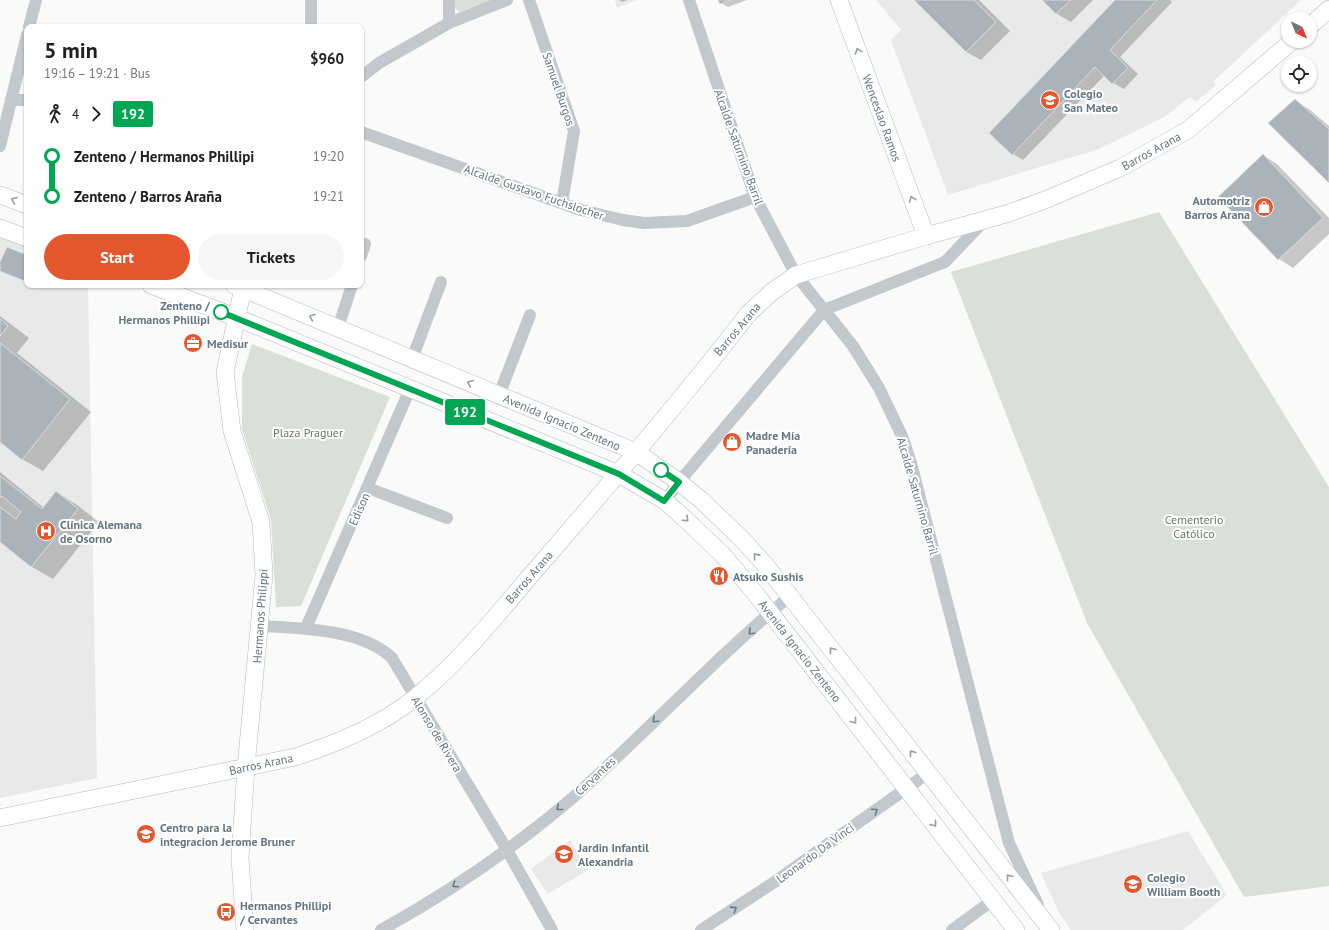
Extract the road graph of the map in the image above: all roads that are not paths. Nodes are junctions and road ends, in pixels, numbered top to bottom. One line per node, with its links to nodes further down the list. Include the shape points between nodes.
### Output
1 (36, 0): 11 (street)
2 (311, 0): 12 (street)
3 (449, 0): 10 (street)
4 (507, 0): 10 (street)
5 (529, 0): 22 (street, Samuel Burgos, via 574,131)
6 (689, 0): 21 (street, Alcalde Saturnino Barril)
7 (839, 0): 26 (street, Wenceslao Ramos, one-way to 7)
8 (1329, 9): 9 (street)
9 (1317, 20)
10 (449, 23): 15 (street, via 379,63)
11 (30, 24)
12 (311, 24)
13 (24, 47): 16 (street)
14 (1284, 48): 24 (street, Barros Arana, via 1206,117 1168,142 1084,185)
15 (364, 75)
16 (11, 100): 17 (street); 19 (street)
17 (24, 100)
18 (364, 133): 22 (street, Alcalde Gustavo Fuchslocher)
19 (0, 146)
20 (0, 195): 23 (street, one-way to 20)
21 (755, 197): 22 (street, Alcalde Gustavo Fuchslocher, via 687,221 666,223 602,216); 28 (street, Alcalde Saturnino Barril)
22 (562, 203)
23 (24, 204)
24 (986, 220): 26 (street, Barros Arana); 34 (street, Barros Arana, via 946,262)
25 (0, 228): 27 (street)
26 (926, 236): 28 (street, Barros Arana)
27 (24, 237)
28 (796, 275): 34 (street, Alcalde Saturnino Barril); 41 (street, Barros Arana, via 772,291 749,313)
29 (441, 282): 38 (street)
30 (159, 288): 36 (street, Avenida Ignacio Zenteno)
31 (240, 288): 36 (street, Hermanos Philippi)
32 (245, 288): 37 (street, Avenida Ignacio Zenteno, one-way to 32)
33 (351, 288): 37 (street)
34 (824, 310): 43 (street, Barros Arana); 56 (street, Alcalde Saturnino Barril, via 867,366 902,436)
35 (530, 316): 40 (street)
36 (236, 317): 39 (street, Avenida Ignacio Zenteno); 49 (street, Hermanos Philippi, via 225,372 232,431 261,522 264,575)
37 (338, 328): 38 (street, Avenida Ignacio Zenteno)
38 (412, 359): 40 (street, Avenida Ignacio Zenteno, one-way to 38)
39 (410, 389): 42 (street, Avenida Ignacio Zenteno); 44 (street, Edison)
40 (499, 395): 41 (street, Avenida Ignacio Zenteno)
41 (636, 452): 42 (street, Barros Arana); 43 (street, Avenida Ignacio Zenteno)
42 (619, 474): 45 (street, Avenida Ignacio Zenteno); 51 (street, Barros Arana, via 456,662)
43 (679, 482): 45 (street, Barros Arana); 47 (street, Avenida Ignacio Zenteno, one-way to 43, via 742,540)
44 (368, 488): 46 (street); 50 (street, Edison)
45 (664, 501): 48 (street, Avenida Ignacio Zenteno, one-way to 48, via 722,554)
46 (447, 518)
47 (790, 596): 48 (street, Cervantes); 53 (street, Avenida Ignacio Zenteno, one-way to 47)
48 (770, 613): 54 (street, Avenida Ignacio Zenteno, one-way to 54); 58 (street, Cervantes, one-way to 58, via 576,794)
49 (260, 626): 50 (street, Alonso de Rivera); 52 (street, Hermanos Philippi)
50 (306, 628): 51 (street, Alonso de Rivera, via 362,639 380,648 397,665)
51 (416, 697): 52 (street, Barros Arana, via 392,714 342,740 295,757); 58 (street, Alonso de Rivera)
52 (246, 767): 55 (street, Barros Arana); 61 (street, Hermanos Philippi, via 240,858)
53 (928, 773): 54 (street, Leonardo Da Vinci); 57 (street, Avenida Ignacio Zenteno)
54 (907, 789): 59 (street, Avenida Ignacio Zenteno, one-way to 59); 64 (street, Leonardo Da Vinci, one-way to 54)
55 (0, 818)
56 (1009, 843): 57 (street, via 995,852); 60 (street, Alcalde Saturnino Barril)
57 (985, 846): 60 (street, Avenida Ignacio Zenteno, one-way to 57)
58 (507, 850): 62 (street, Cervantes, one-way to 62, via 421,908); 63 (street, Alonso de Rivera)
59 (993, 900): 65 (street); 66 (street, Avenida Ignacio Zenteno)
60 (1047, 929)
61 (245, 930)
62 (381, 930)
63 (552, 930)
64 (701, 930)
65 (952, 930)
66 (1016, 930)

